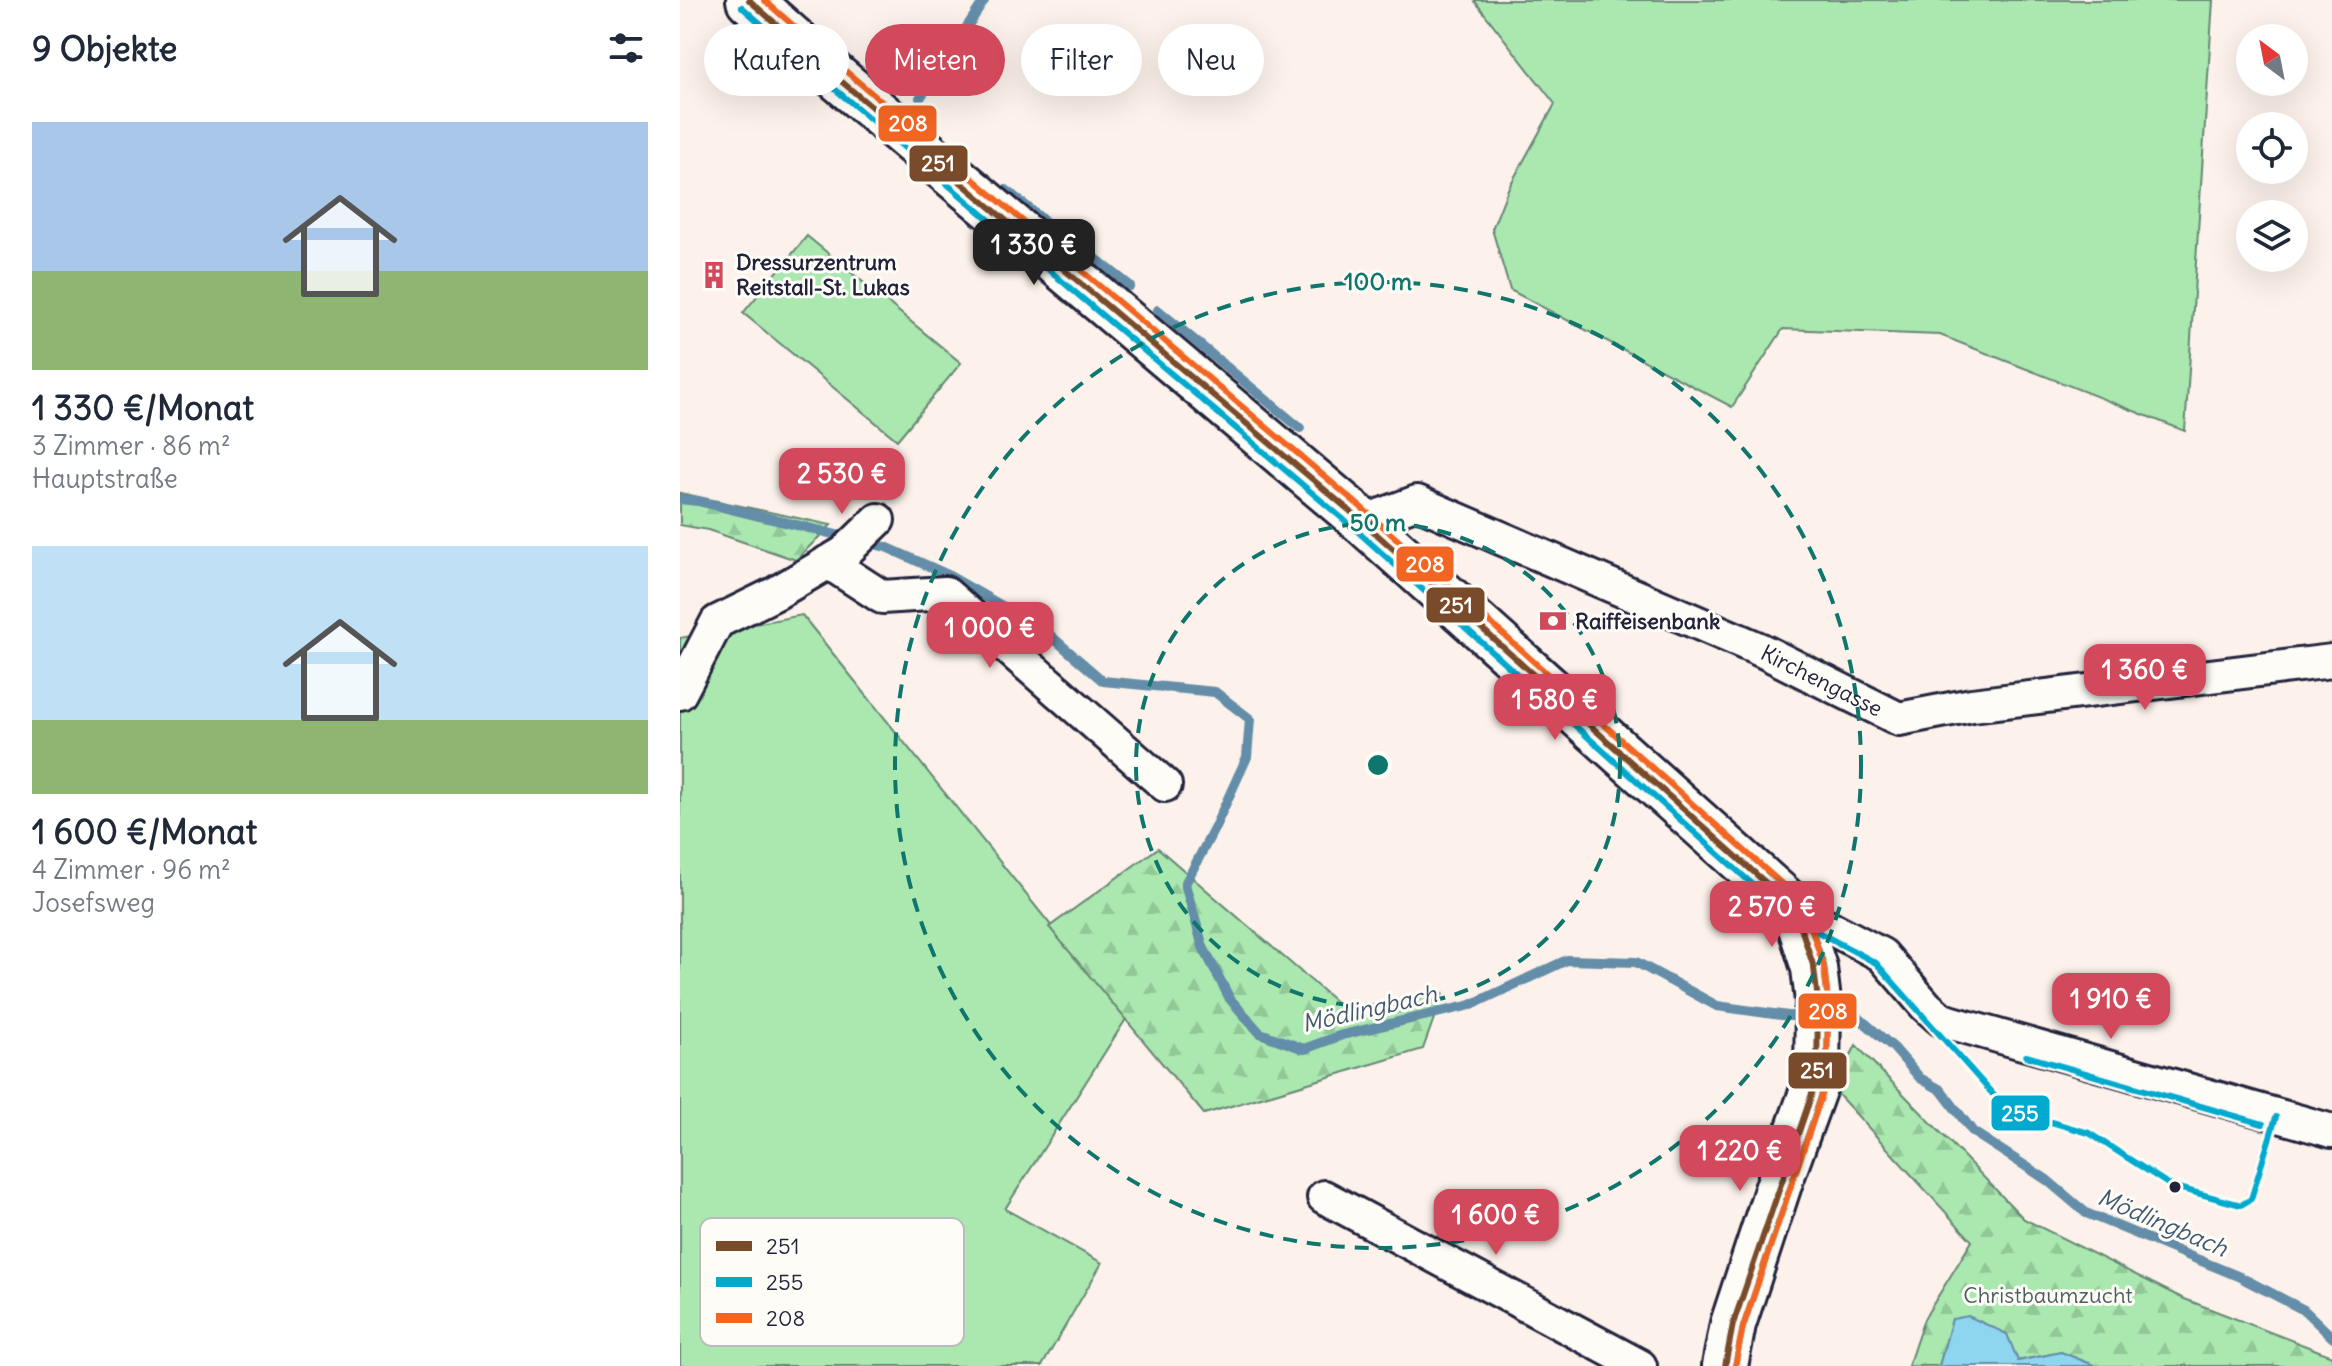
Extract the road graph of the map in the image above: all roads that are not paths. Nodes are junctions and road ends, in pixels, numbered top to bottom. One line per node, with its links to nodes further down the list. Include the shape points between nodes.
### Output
1 (749, 0): 3 (main road)
2 (878, 520): 4 (street)
3 (1363, 522): 5 (street, Kirchengasse, via 1417,502 1761,650 1899,719 1972,705); 8 (main road)
4 (836, 558): 6 (street, via 717,622); 7 (street, via 882,597 945,593)
5 (2321, 662)
6 (680, 693)
7 (1165, 785)
8 (1795, 909): 9 (street, via 1882,955 1942,1020); 12 (main road, via 1814,968 1817,1079 1733,1324)
9 (2332, 1131)
10 (1324, 1197): 11 (street)
11 (1640, 1366)
12 (1725, 1366)

